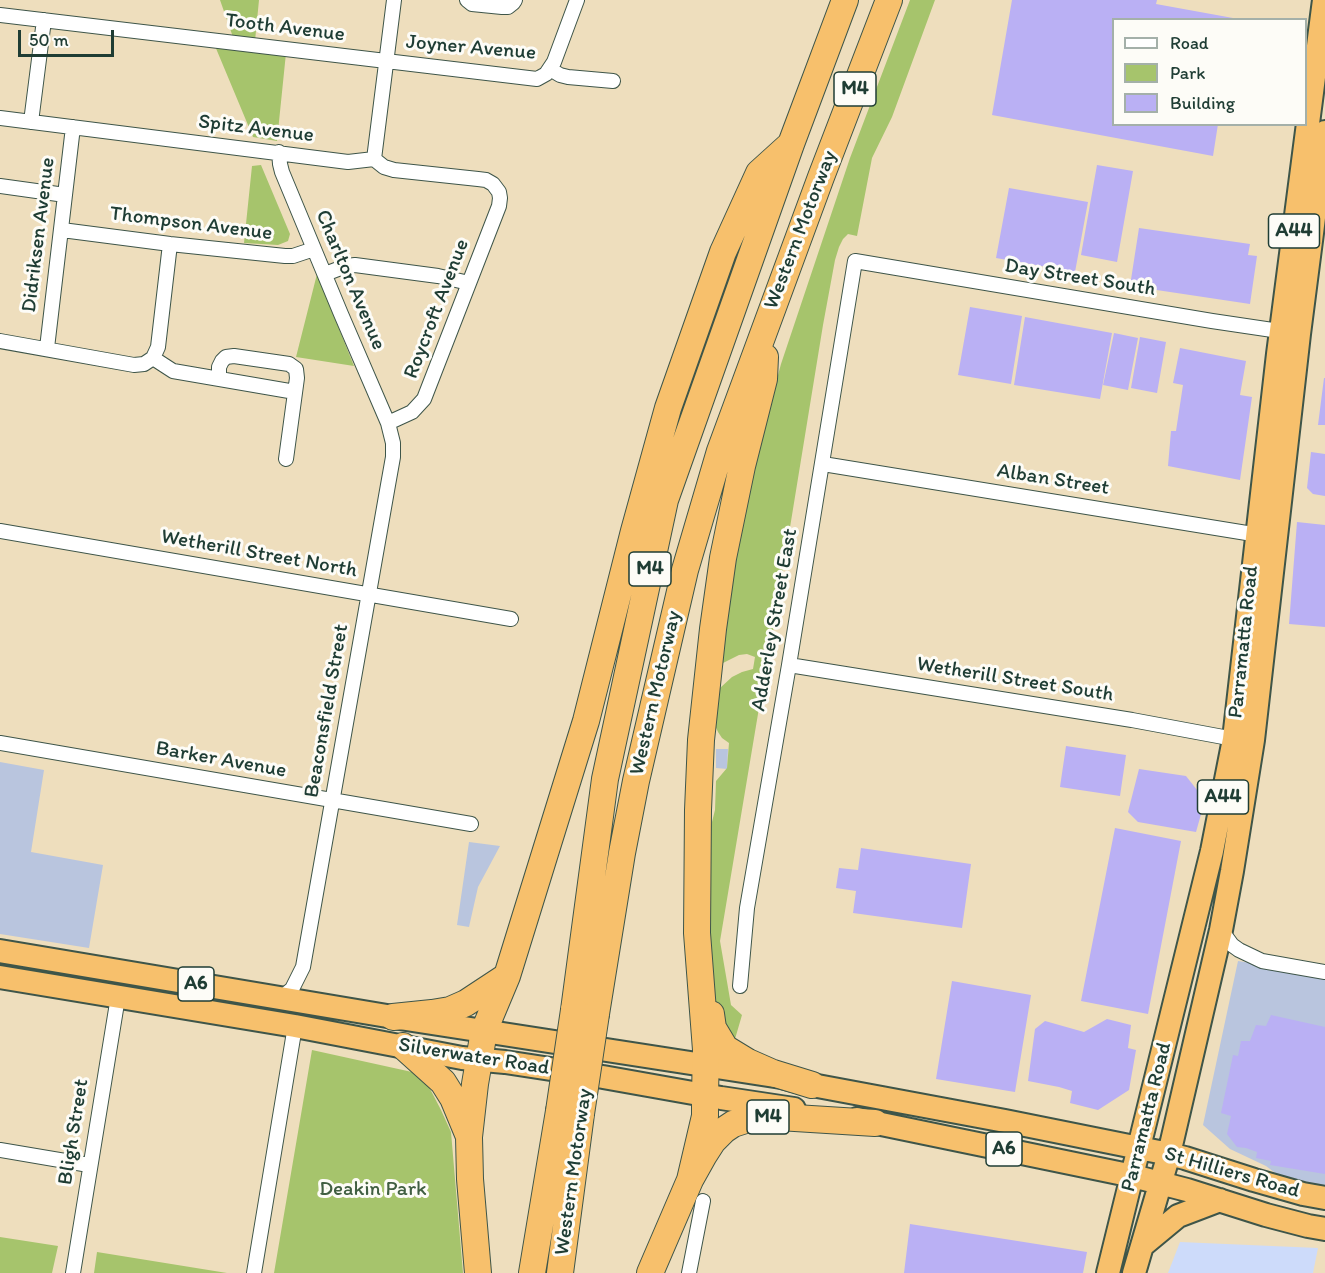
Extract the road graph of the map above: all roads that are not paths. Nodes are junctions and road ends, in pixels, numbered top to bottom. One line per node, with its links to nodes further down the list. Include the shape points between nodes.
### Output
1 (394, 0): 10 (street)
2 (467, 0): 3 (street, via 502,8)
3 (514, 0)
4 (577, 0): 11 (street, Joyner Avenue)
5 (845, 0): 17 (highway, Western Motorway / M4)
6 (889, 0): 29 (highway, Western Motorway / M4)
7 (1324, 0): 30 (highway, Parramatta Road / A44)
8 (0, 15): 9 (street, Tooth Avenue)
9 (44, 20): 10 (street, Tooth Avenue); 14 (street)
10 (386, 62): 11 (street, Joyner Avenue, via 537,79); 19 (street)
11 (550, 69): 12 (street, Joyner Avenue, via 568,77)
12 (613, 81)
13 (0, 118): 14 (street, Spitz Avenue)
14 (31, 122): 15 (street, Spitz Avenue)
15 (73, 127): 18 (street, Spitz Avenue); 22 (street, Didriksen Avenue)
16 (1325, 132): 30 (highway, Parramatta Road / A44)
17 (791, 144): 54 (highway, via 759,173 723,252 668,408 586,721); 59 (highway, Western Motorway / M4, via 665,500 605,779)
18 (279, 152): 19 (street, Spitz Avenue, via 348,162); 25 (street, Charlton Avenue, via 282,172)
19 (374, 159): 21 (street, Spitz Avenue, via 394,170 486,180)
20 (0, 186): 22 (street)
21 (499, 192): 28 (street, Roycroft Avenue, via 499,206)
22 (65, 195): 23 (street, Didriksen Avenue)
23 (62, 230): 24 (street, Thompson Avenue); 32 (street, Didriksen Avenue)
24 (170, 244): 25 (street, Thompson Avenue, via 285,256); 33 (street, via 158,347)
25 (314, 249): 27 (street, Charlton Avenue)
26 (855, 261): 30 (street, Day Street South); 40 (street, Adderley Street East)
27 (325, 274): 28 (street, via 355,265); 38 (street, Charlton Avenue)
28 (469, 283): 38 (street, Roycroft Avenue, via 424,399 412,412)
29 (768, 317): 49 (highway, via 764,379 723,558 701,740); 59 (highway, Western Motorway / M4, via 720,451 685,570)
30 (1290, 333): 42 (highway, Parramatta Road / A44)
31 (0, 341): 32 (street)
32 (47, 348): 33 (street, via 134,365)
33 (153, 358): 35 (street, via 173,371)
34 (270, 361): 35 (street, via 226,357 219,367); 36 (street); 37 (street, via 296,369)
35 (219, 379): 36 (street)
36 (267, 387): 37 (street)
37 (295, 392): 39 (street)
38 (388, 423): 43 (street, Beaconsfield Street, via 393,457)
39 (286, 459)
40 (823, 464): 42 (street, Alban Street); 45 (street, Adderley Street East)
41 (0, 531): 43 (street, Wetherill Street North)
42 (1266, 536): 46 (highway, Parramatta Road / A44); 51 (highway, Parramatta Road / A44, via 1248,773)
43 (368, 594): 44 (street, Wetherill Street North); 48 (street, Beaconsfield Street)
44 (511, 619)
45 (789, 665): 46 (street, Wetherill Street South); 56 (street, Adderley Street East, via 747,908)
46 (1234, 739): 71 (highway, Parramatta Road / A44, via 1212,851)
47 (0, 743): 48 (street, Barker Avenue)
48 (333, 800): 50 (street, Barker Avenue); 58 (street, Beaconsfield Street, via 303,967 292,989)
49 (698, 810): 65 (highway, via 697,933); 66 (highway, via 704,942 713,1028 725,1048 737,1056)
50 (471, 824)
51 (1221, 930): 53 (street, via 1232,945 1262,962); 73 (highway, Parramatta Road / A44)
52 (0, 951): 58 (highway, Silverwater Road / A6)
53 (1325, 972)
54 (507, 976): 60 (highway, via 450,1010); 62 (highway)
55 (0, 977): 57 (highway, Silverwater Road / A6)
56 (740, 986)
57 (118, 997): 61 (highway, Silverwater Road / A6); 74 (street, Bligh Street)
58 (280, 999): 60 (highway, Silverwater Road / A6)
59 (585, 1012): 68 (highway, Western Motorway / M4, bridge)
60 (393, 1017): 62 (highway, Silverwater Road / A6)
61 (295, 1026): 63 (highway, Silverwater Road / A6); 84 (street)
62 (484, 1031): 64 (highway); 65 (highway, Silverwater Road / A6)
63 (403, 1046): 64 (highway, Silverwater Road / A6); 70 (highway, via 443,1082)
64 (480, 1060): 67 (highway, Silverwater Road / A6); 70 (highway)
65 (706, 1066): 66 (highway, Silverwater Road / A6); 67 (highway)
66 (812, 1085): 71 (highway, Silverwater Road / A6)
67 (705, 1095): 69 (highway, Silverwater Road / A6); 76 (highway, M4, via 705,1116)
68 (570, 1112): 86 (highway, Western Motorway / M4); 87 (highway, Western Motorway / M4)
69 (875, 1123): 75 (highway, Silverwater Road / A6); 76 (highway, M4, via 778,1117 741,1121 718,1136)
70 (470, 1137): 85 (highway)
71 (1139, 1148): 73 (highway, St Hilliers Road / A6); 75 (highway, Parramatta Road / A44)
72 (0, 1150): 74 (street)
73 (1169, 1154): 77 (highway, Parramatta Road / A44); 78 (highway, St Hilliers Road / A6)
74 (89, 1165): 83 (street, Bligh Street)
75 (1133, 1176): 77 (highway, Silverwater Road / A6); 90 (highway, Parramatta Road / A44)
76 (690, 1180): 88 (highway, M4)
77 (1160, 1183): 79 (highway, St Hilliers Road / A6); 82 (highway, Parramatta Road / A44)
78 (1325, 1198)
79 (1220, 1200): 81 (highway, St Hilliers Road / A6); 82 (highway, via 1178,1216)
80 (703, 1201): 89 (street)
81 (1325, 1229)
82 (1143, 1245): 91 (highway, Parramatta Road / A44)
83 (73, 1273)
84 (254, 1273)
85 (478, 1273)
86 (532, 1273)
87 (560, 1273)
88 (650, 1273)
89 (689, 1273)
90 (1108, 1273)
91 (1134, 1273)

